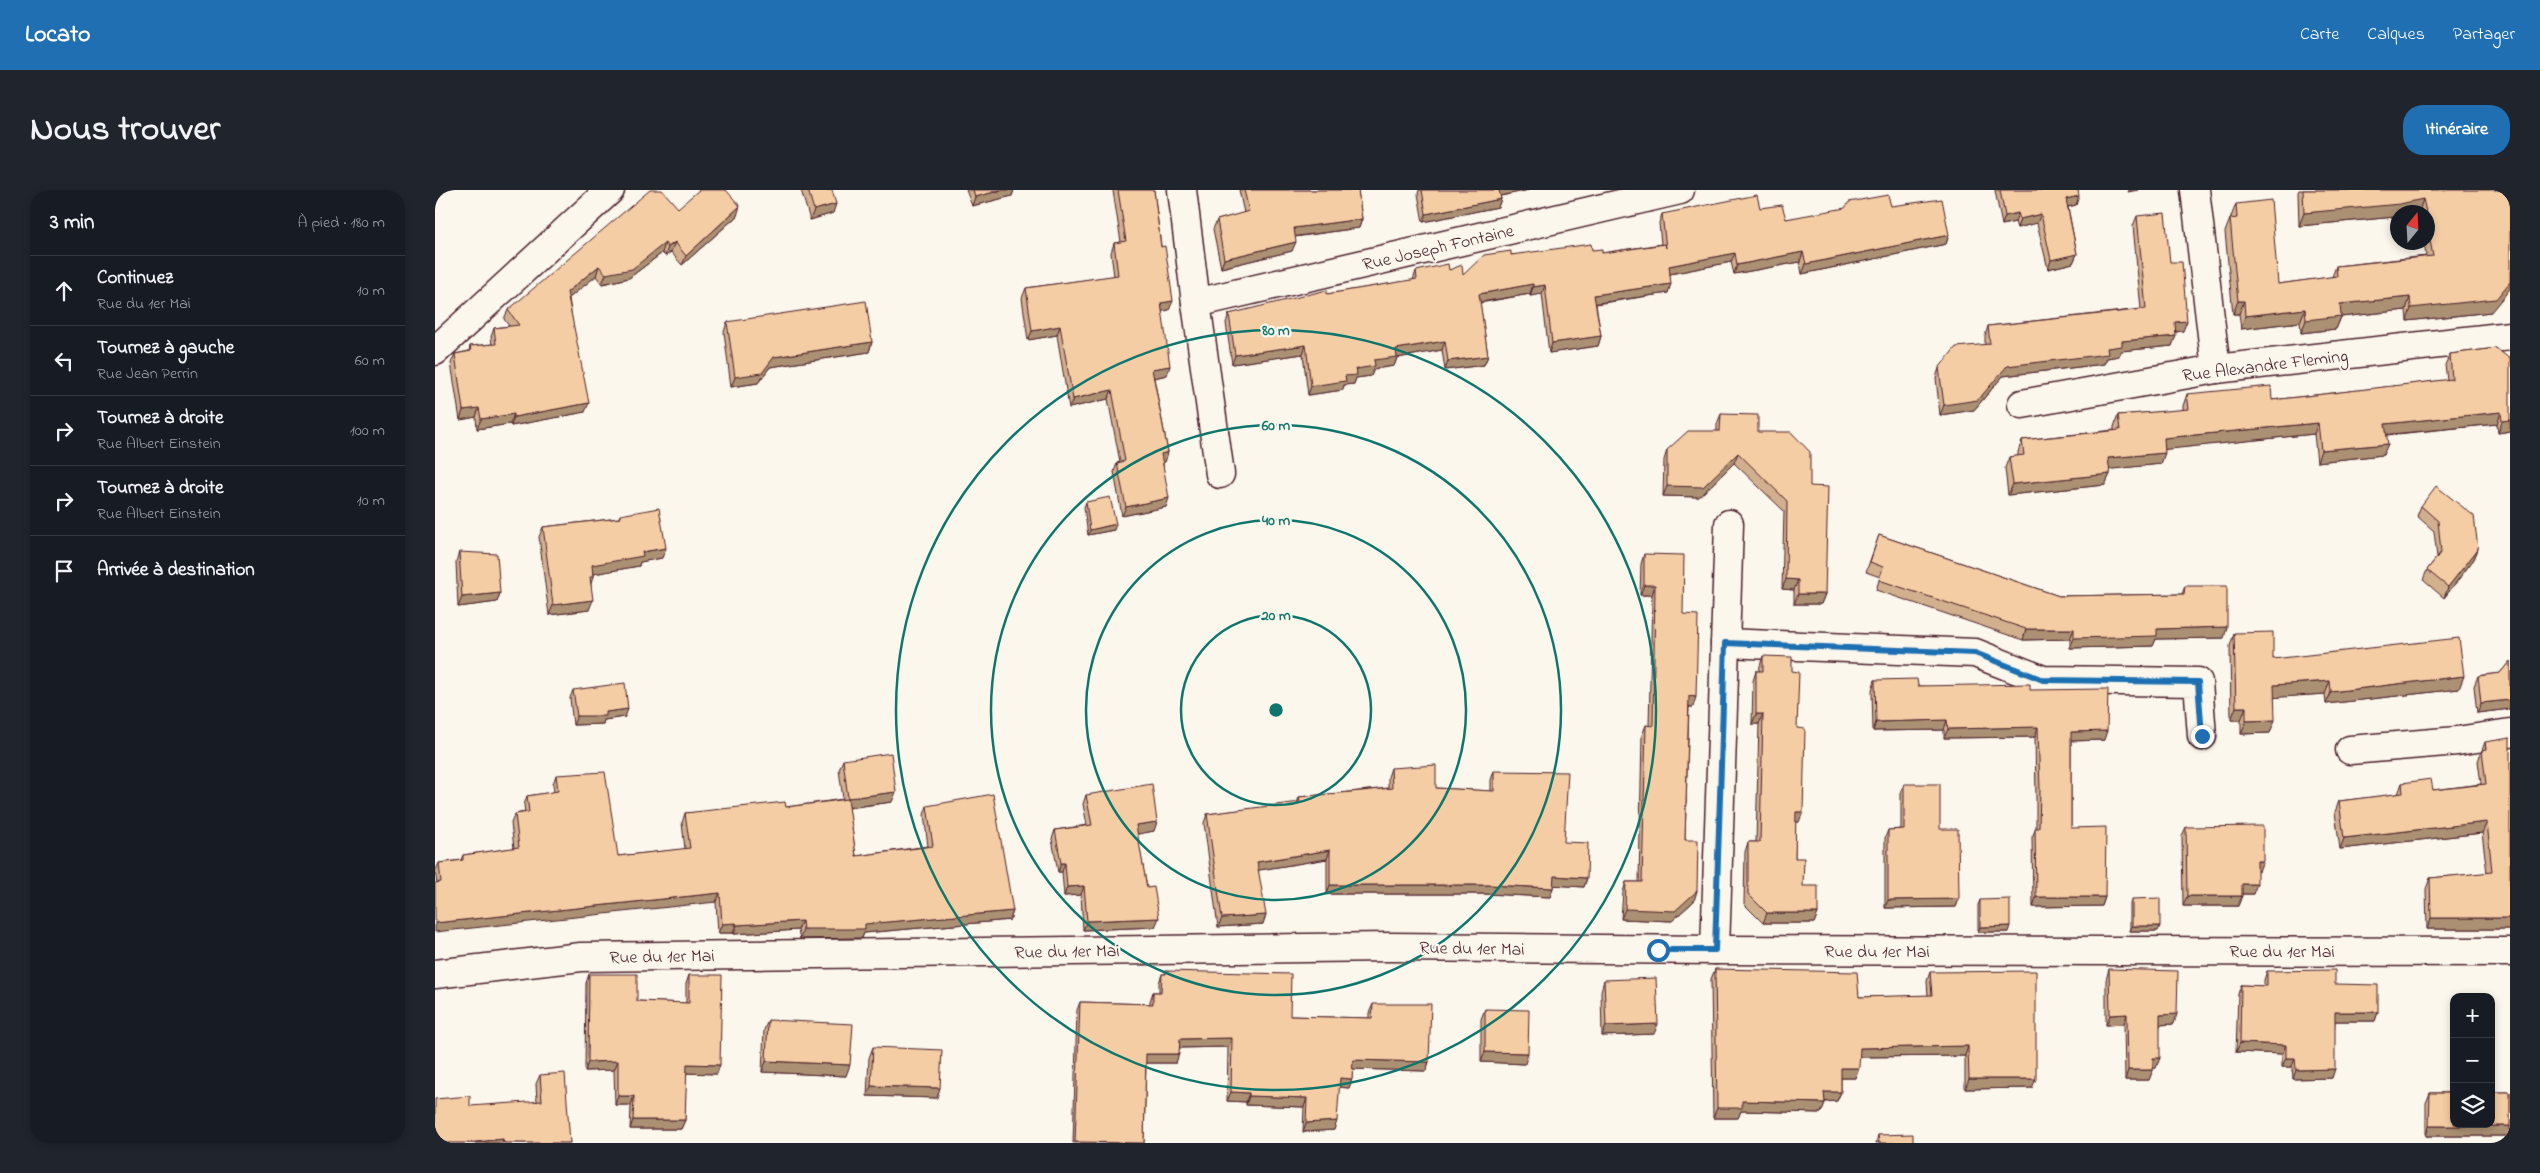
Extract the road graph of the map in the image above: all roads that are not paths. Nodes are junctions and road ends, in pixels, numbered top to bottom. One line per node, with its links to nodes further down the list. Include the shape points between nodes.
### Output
1 (610, 190): 7 (street)
2 (1182, 190): 5 (street)
3 (1680, 190): 5 (street, Rue Joseph Fontaine)
4 (2195, 190): 8 (street)
5 (1197, 303): 10 (street)
6 (2510, 336): 8 (street, Rue Alexandre Fleming)
7 (435, 351)
8 (2216, 369): 9 (street, Rue Alexandre Fleming)
9 (2022, 404)
10 (1220, 474)
11 (1729, 524): 12 (street)
12 (1725, 643): 14 (street, via 1975,653 2043,680 2198,682); 16 (street)
13 (2510, 733): 15 (street)
14 (2202, 736)
15 (2350, 750)
16 (1715, 950): 17 (street, Rue du 1er Mai); 18 (street, Rue du 1er Mai, via 1391,947 581,957)
17 (2510, 952)
18 (435, 974)

